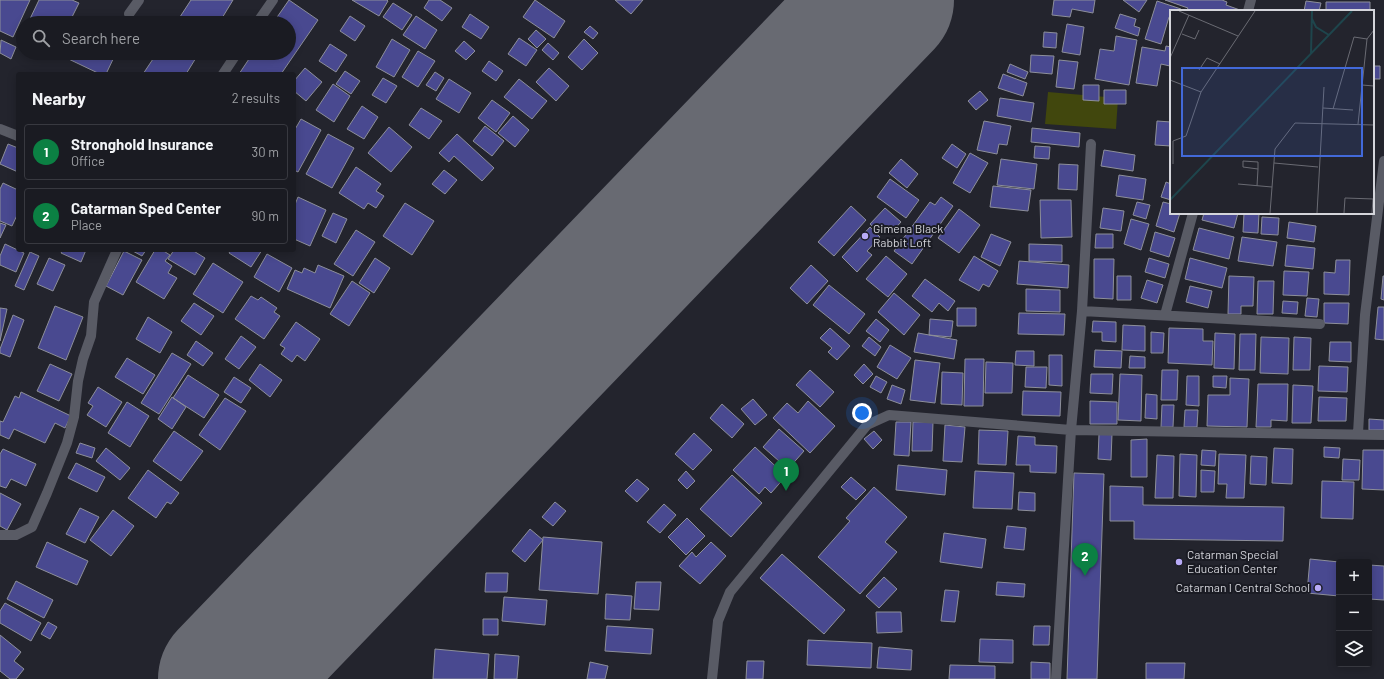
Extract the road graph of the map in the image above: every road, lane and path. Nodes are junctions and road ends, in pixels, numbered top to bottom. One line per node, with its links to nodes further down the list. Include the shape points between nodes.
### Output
1 (139, 0): 5 (street)
2 (273, 0): 6 (street)
3 (1251, 0): 4 (street)
4 (1248, 10)
5 (129, 14)
6 (262, 16)
7 (232, 60): 8 (street)
8 (224, 72)
9 (0, 129): 10 (street)
10 (16, 135)
11 (1092, 144): 15 (street)
12 (1384, 161): 19 (street, via 1365,315)
13 (1193, 214): 16 (street)
14 (116, 252): 21 (street, via 94,302 91,336 78,381 74,417 67,443 47,493 32,527 16,535)
15 (1082, 311): 16 (street); 18 (street)
16 (1165, 315): 17 (street)
17 (1320, 324)
18 (1071, 430): 19 (street); 22 (street, via 889,415 867,425 730,592 718,621); 23 (street)
19 (1358, 433): 20 (street)
20 (1384, 434)
21 (0, 535)
22 (712, 679)
23 (1056, 679)

